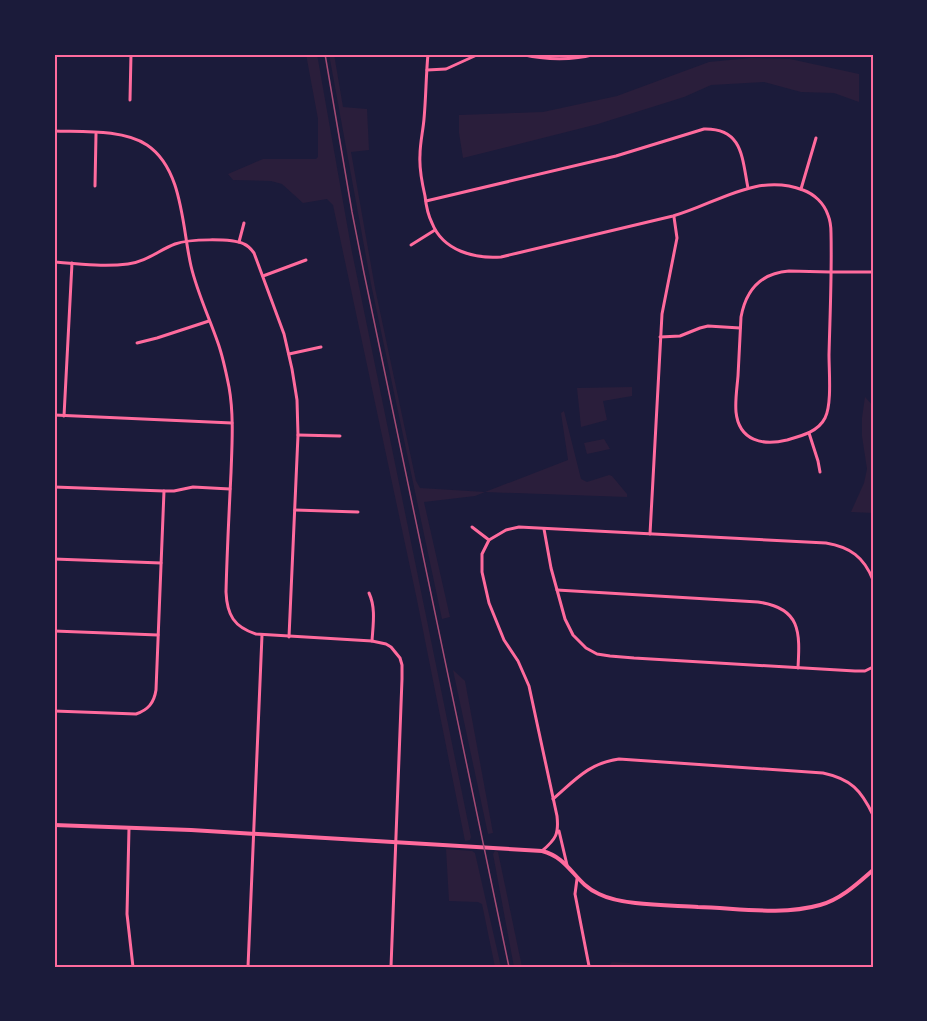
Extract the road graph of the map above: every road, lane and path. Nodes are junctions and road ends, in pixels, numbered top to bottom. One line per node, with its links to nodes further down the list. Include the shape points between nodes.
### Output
1 (131, 54): 7 (street)
2 (428, 54): 6 (street)
3 (479, 54): 6 (street, via 446,69)
4 (520, 54): 5 (street, via 561,60)
5 (596, 54)
6 (427, 70): 14 (street, via 420,163)
7 (130, 100)
8 (54, 131): 9 (street)
9 (96, 133): 11 (street); 18 (street, via 126,136 147,145 163,160 179,202)
10 (816, 138): 13 (street)
11 (95, 186)
12 (748, 188): 13 (street, via 771,185); 14 (street, via 741,153 732,137 704,129 615,156); 15 (street)
13 (801, 189): 24 (street, via 819,200 828,214)
14 (426, 201): 17 (street)
15 (673, 216): 17 (street, via 501,257 462,252); 29 (street, via 677,238)
16 (244, 223): 19 (street)
17 (435, 230): 20 (street)
18 (186, 241): 19 (street); 23 (street, via 130,264); 27 (street)
19 (239, 242): 26 (street, via 254,253)
20 (411, 245)
21 (306, 260): 26 (street)
22 (54, 262): 23 (street)
23 (72, 263): 34 (street)
24 (831, 272): 25 (street); 28 (street, via 789,271 768,276 749,293 742,308); 36 (street, via 828,406 824,420)
25 (873, 272)
26 (263, 276): 32 (street)
27 (209, 321): 30 (street); 35 (street, via 224,366)
28 (740, 328): 29 (street, via 708,326 680,336); 36 (street, via 736,407 743,430 750,438 769,443)
29 (660, 337): 47 (street)
30 (137, 343)
31 (321, 347): 32 (street)
32 (289, 354): 37 (street)
33 (54, 416): 34 (street)
34 (64, 416): 35 (street)
35 (232, 423): 41 (street)
36 (809, 433): 39 (street)
37 (298, 435): 38 (street); 43 (street)
38 (340, 436)
39 (820, 472)
40 (54, 487): 42 (street)
41 (230, 489): 42 (street, via 193,487); 56 (street, via 226,600 237,624)
42 (164, 491): 50 (street)
43 (295, 510): 44 (street); 57 (street)
44 (358, 512)
45 (472, 527): 48 (street)
46 (543, 529): 47 (street); 48 (street, via 519,527); 52 (street)
47 (650, 534): 51 (street, via 840,545 861,559)
48 (489, 540): 62 (street, via 482,554 482,572 489,603 529,686)
49 (54, 559): 50 (street)
50 (161, 563): 55 (street)
51 (873, 580)
52 (557, 590): 59 (street, via 573,635 597,654); 59 (street, via 776,605 790,615 798,630)
53 (369, 593): 58 (street, via 374,611)
54 (54, 631): 55 (street)
55 (158, 635): 61 (street, via 155,695 149,708 136,714)
56 (262, 635): 57 (street); 67 (street)
57 (290, 637): 58 (street)
58 (372, 641): 68 (street, via 391,646 402,665)
59 (798, 668): 60 (street)
60 (873, 668)
61 (54, 711)
62 (553, 799): 63 (street, via 596,765 619,759 823,773 852,784); 66 (street)
63 (873, 815)
64 (54, 825): 65 (street)
65 (129, 828): 67 (street); 74 (street, via 127,914)
66 (559, 830): 69 (street); 70 (street)
67 (254, 834): 68 (street); 75 (street)
68 (396, 842): 69 (street); 76 (street)
69 (542, 850): 70 (street)
70 (567, 865): 72 (street)
71 (873, 870): 72 (street, via 833,900 786,910 628,902 599,895)
72 (578, 879): 73 (street, via 575,894)
73 (589, 966)
74 (133, 967)
75 (248, 967)
76 (391, 967)

